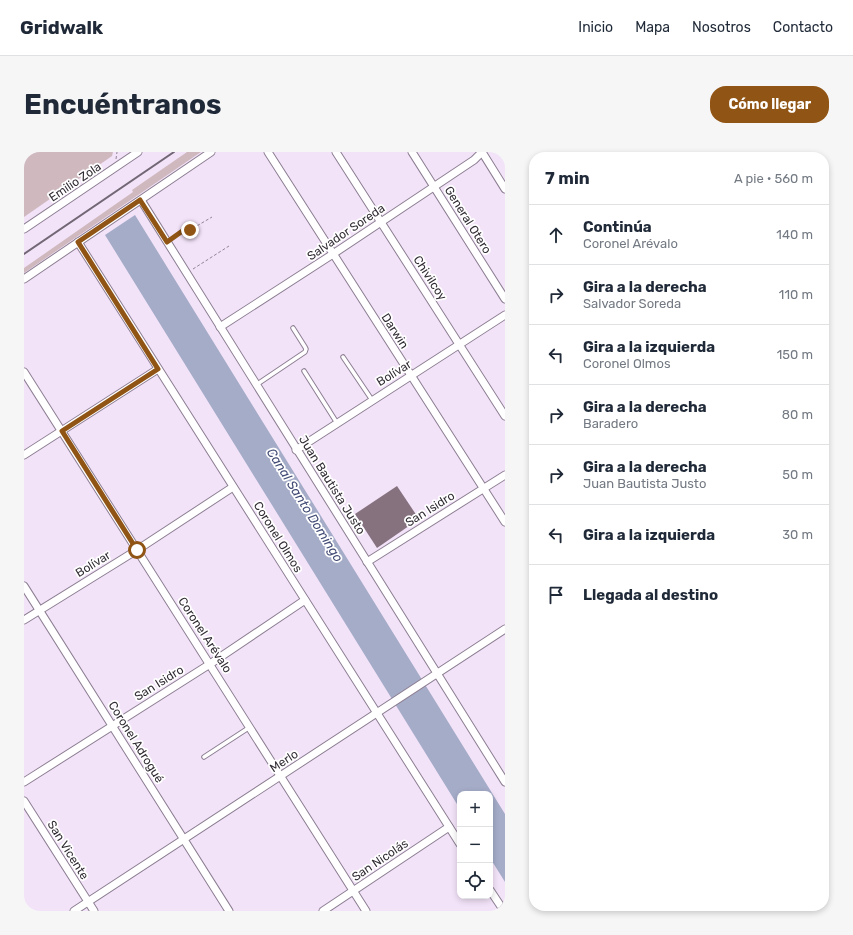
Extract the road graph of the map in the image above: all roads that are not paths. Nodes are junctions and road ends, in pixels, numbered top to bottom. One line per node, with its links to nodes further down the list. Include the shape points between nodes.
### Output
1 (138, 152): 11 (street, Emilio Zola)
2 (211, 152): 9 (street)
3 (268, 152): 13 (street, Darwin)
4 (336, 152): 10 (street, Chivilcoy)
5 (412, 152): 7 (street, General Otero)
6 (482, 152): 7 (street, Salvador Soreda); 8 (street)
7 (434, 186): 10 (street, Salvador Soreda); 15 (street, General Otero)
8 (505, 189)
9 (140, 200): 12 (street); 17 (street, Juan Bautista Justo)
10 (381, 222): 13 (street, Salvador Soreda); 19 (street, Chivilcoy)
11 (24, 229)
12 (78, 242): 14 (street); 21 (street, Coronel Olmos)
13 (333, 254): 17 (street, Salvador Soreda); 24 (street, Darwin)
14 (24, 279)
15 (505, 299)
16 (505, 315): 19 (street, Bolívar)
17 (220, 326): 25 (street, Juan Bautista Justo)
18 (293, 328): 25 (lane, via 306,349 305,352)
19 (459, 344): 24 (street, Bolívar); 27 (street, Chivilcoy)
20 (343, 357): 26 (lane)
21 (158, 369): 29 (street); 33 (street, Coronel Olmos)
22 (304, 371): 28 (lane)
23 (24, 372): 29 (street, Coronel Arévalo)
24 (411, 375): 26 (street, Bolívar); 34 (street, Darwin)
25 (256, 385): 30 (street, Juan Bautista Justo)
26 (372, 400): 28 (street, Bolívar)
27 (505, 416)
28 (337, 423): 30 (street, Bolívar)
29 (62, 431): 31 (street); 36 (street, Coronel Arévalo)
30 (296, 450): 37 (street, Juan Bautista Justo)
31 (24, 455)
32 (505, 475): 34 (street, San Isidro)
33 (233, 487): 36 (street, Bolívar); 39 (street, Coronel Olmos)
34 (484, 488): 35 (street, Darwin); 37 (street, San Isidro)
35 (505, 522)
36 (137, 550): 40 (street, Bolívar); 43 (street, Coronel Arévalo)
37 (367, 562): 44 (street, Juan Bautista Justo)
38 (24, 586): 40 (street, Coronel Adrogué)
39 (305, 600): 43 (street, San Isidro); 45 (street, Coronel Olmos)
40 (40, 610): 41 (street, Bolívar); 46 (street, Coronel Adrogué)
41 (24, 620)
42 (505, 629): 44 (street, Merlo)
43 (210, 664): 46 (street, San Isidro); 47 (street, Coronel Arévalo)
44 (437, 673): 45 (street, Merlo); 51 (street, Juan Bautista Justo)
45 (377, 713): 49 (street, Merlo); 53 (street, Coronel Olmos)
46 (112, 725): 50 (street, San Isidro); 54 (street, Coronel Adrogué)
47 (250, 727): 48 (lane); 49 (street, Coronel Arévalo)
48 (204, 757)
49 (280, 776): 54 (street, Merlo); 56 (street, Coronel Arévalo)
50 (24, 782)
51 (505, 782)
52 (24, 800): 58 (street, San Vicente)
53 (449, 827): 55 (street, Coronel Olmos); 56 (street, San Nicolás)
54 (185, 839): 58 (street, Merlo); 61 (street, Coronel Adrogué)
55 (457, 839)
56 (353, 891): 62 (street, San Nicolás); 63 (street, Coronel Arévalo)
57 (493, 894): 64 (street)
58 (88, 902): 59 (street, Merlo); 60 (street, San Vicente)
59 (74, 911)
60 (94, 911)
61 (229, 911)
62 (322, 911)
63 (366, 911)
64 (504, 911)

